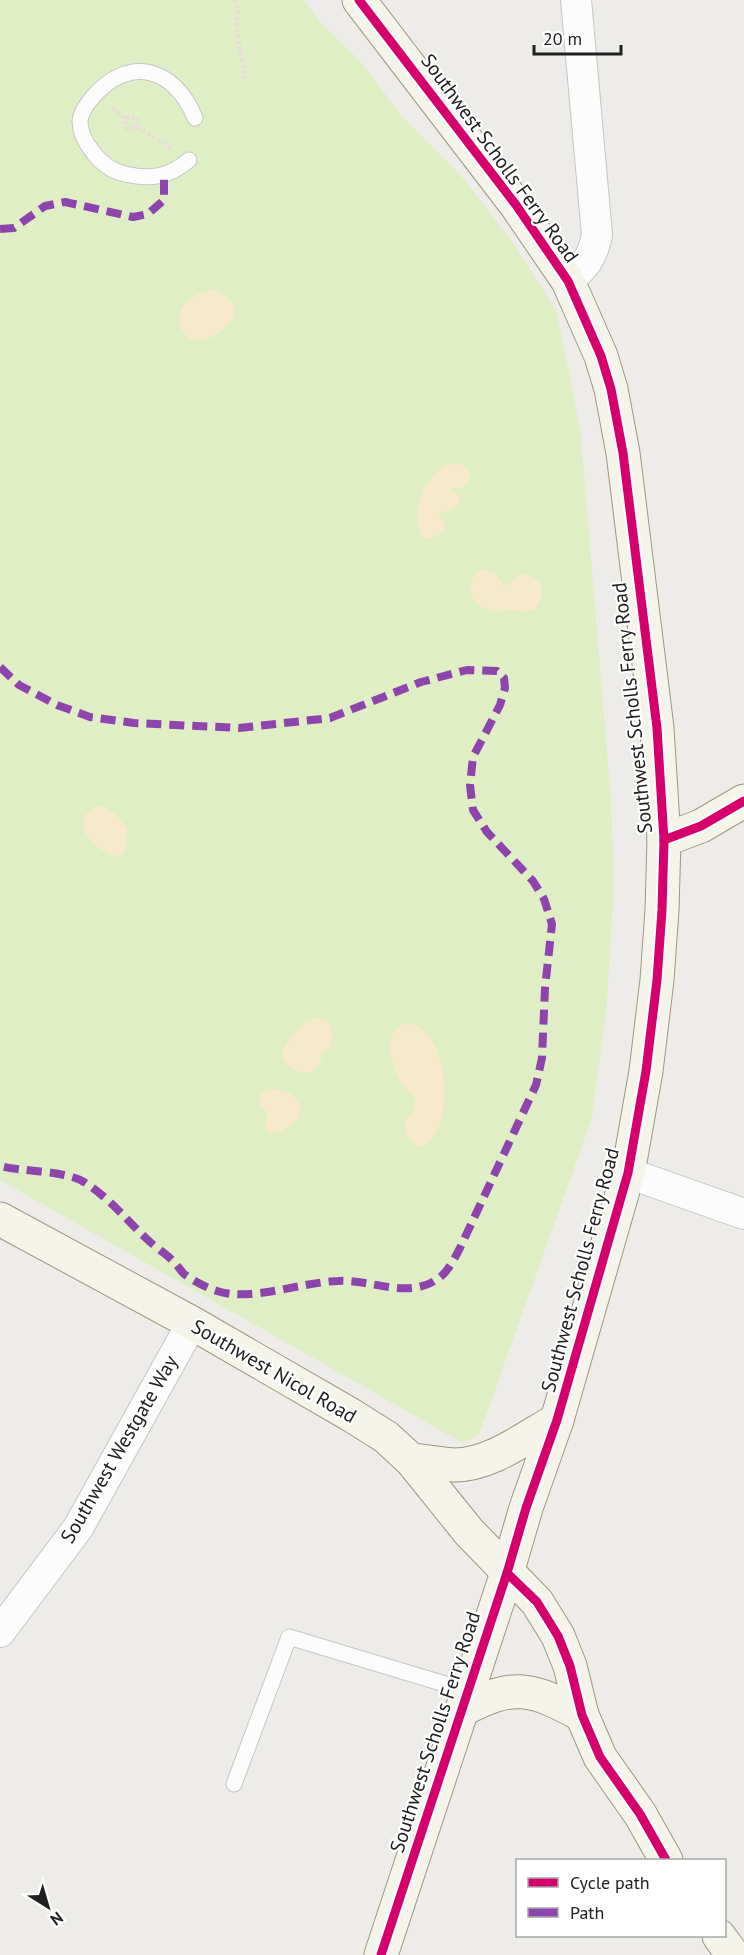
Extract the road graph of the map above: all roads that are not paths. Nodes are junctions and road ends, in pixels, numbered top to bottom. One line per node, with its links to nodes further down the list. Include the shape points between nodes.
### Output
1 (359, 0): 5 (main road, Southwest Scholls Ferry Road, via 516,205)
2 (576, 0): 5 (street, via 597,236 586,265)
3 (195, 118): 4 (lane, via 177,87 166,78 139,71 113,79 101,88 80,121 84,141 101,162 123,174 164,176)
4 (189, 160)
5 (568, 281): 7 (main road, Southwest Scholls Ferry Road, via 601,356 623,453 657,729)
6 (744, 801): 7 (main road, via 701,826)
7 (664, 840): 8 (main road, Southwest Scholls Ferry Road, via 657,980)
8 (628, 1173): 9 (street); 12 (main road, Southwest Scholls Ferry Road)
9 (744, 1214)
10 (0, 1219): 11 (main road, Southwest Nicol Road)
11 (192, 1323): 13 (main road, Southwest Nicol Road, via 386,1437); 15 (street, Southwest Westgate Way, via 78,1528)
12 (557, 1420): 13 (main road, via 506,1449 471,1463); 14 (main road, Southwest Scholls Ferry Road)
13 (411, 1460): 14 (main road, Southwest Nicol Road)
14 (507, 1573): 16 (main road, Southwest Scholls Ferry Road); 17 (main road, Southwest Nicol Road, via 537,1602 558,1636)
15 (0, 1632)
16 (465, 1701): 17 (main road, via 506,1692 539,1693); 18 (lane, via 289,1636); 21 (main road, Southwest Scholls Ferry Road)
17 (582, 1715): 19 (main road, Southwest Nicol Road, via 600,1757)
18 (234, 1784)
19 (665, 1859)
20 (720, 1937): 22 (main road)
21 (381, 1955)
22 (733, 1955)

